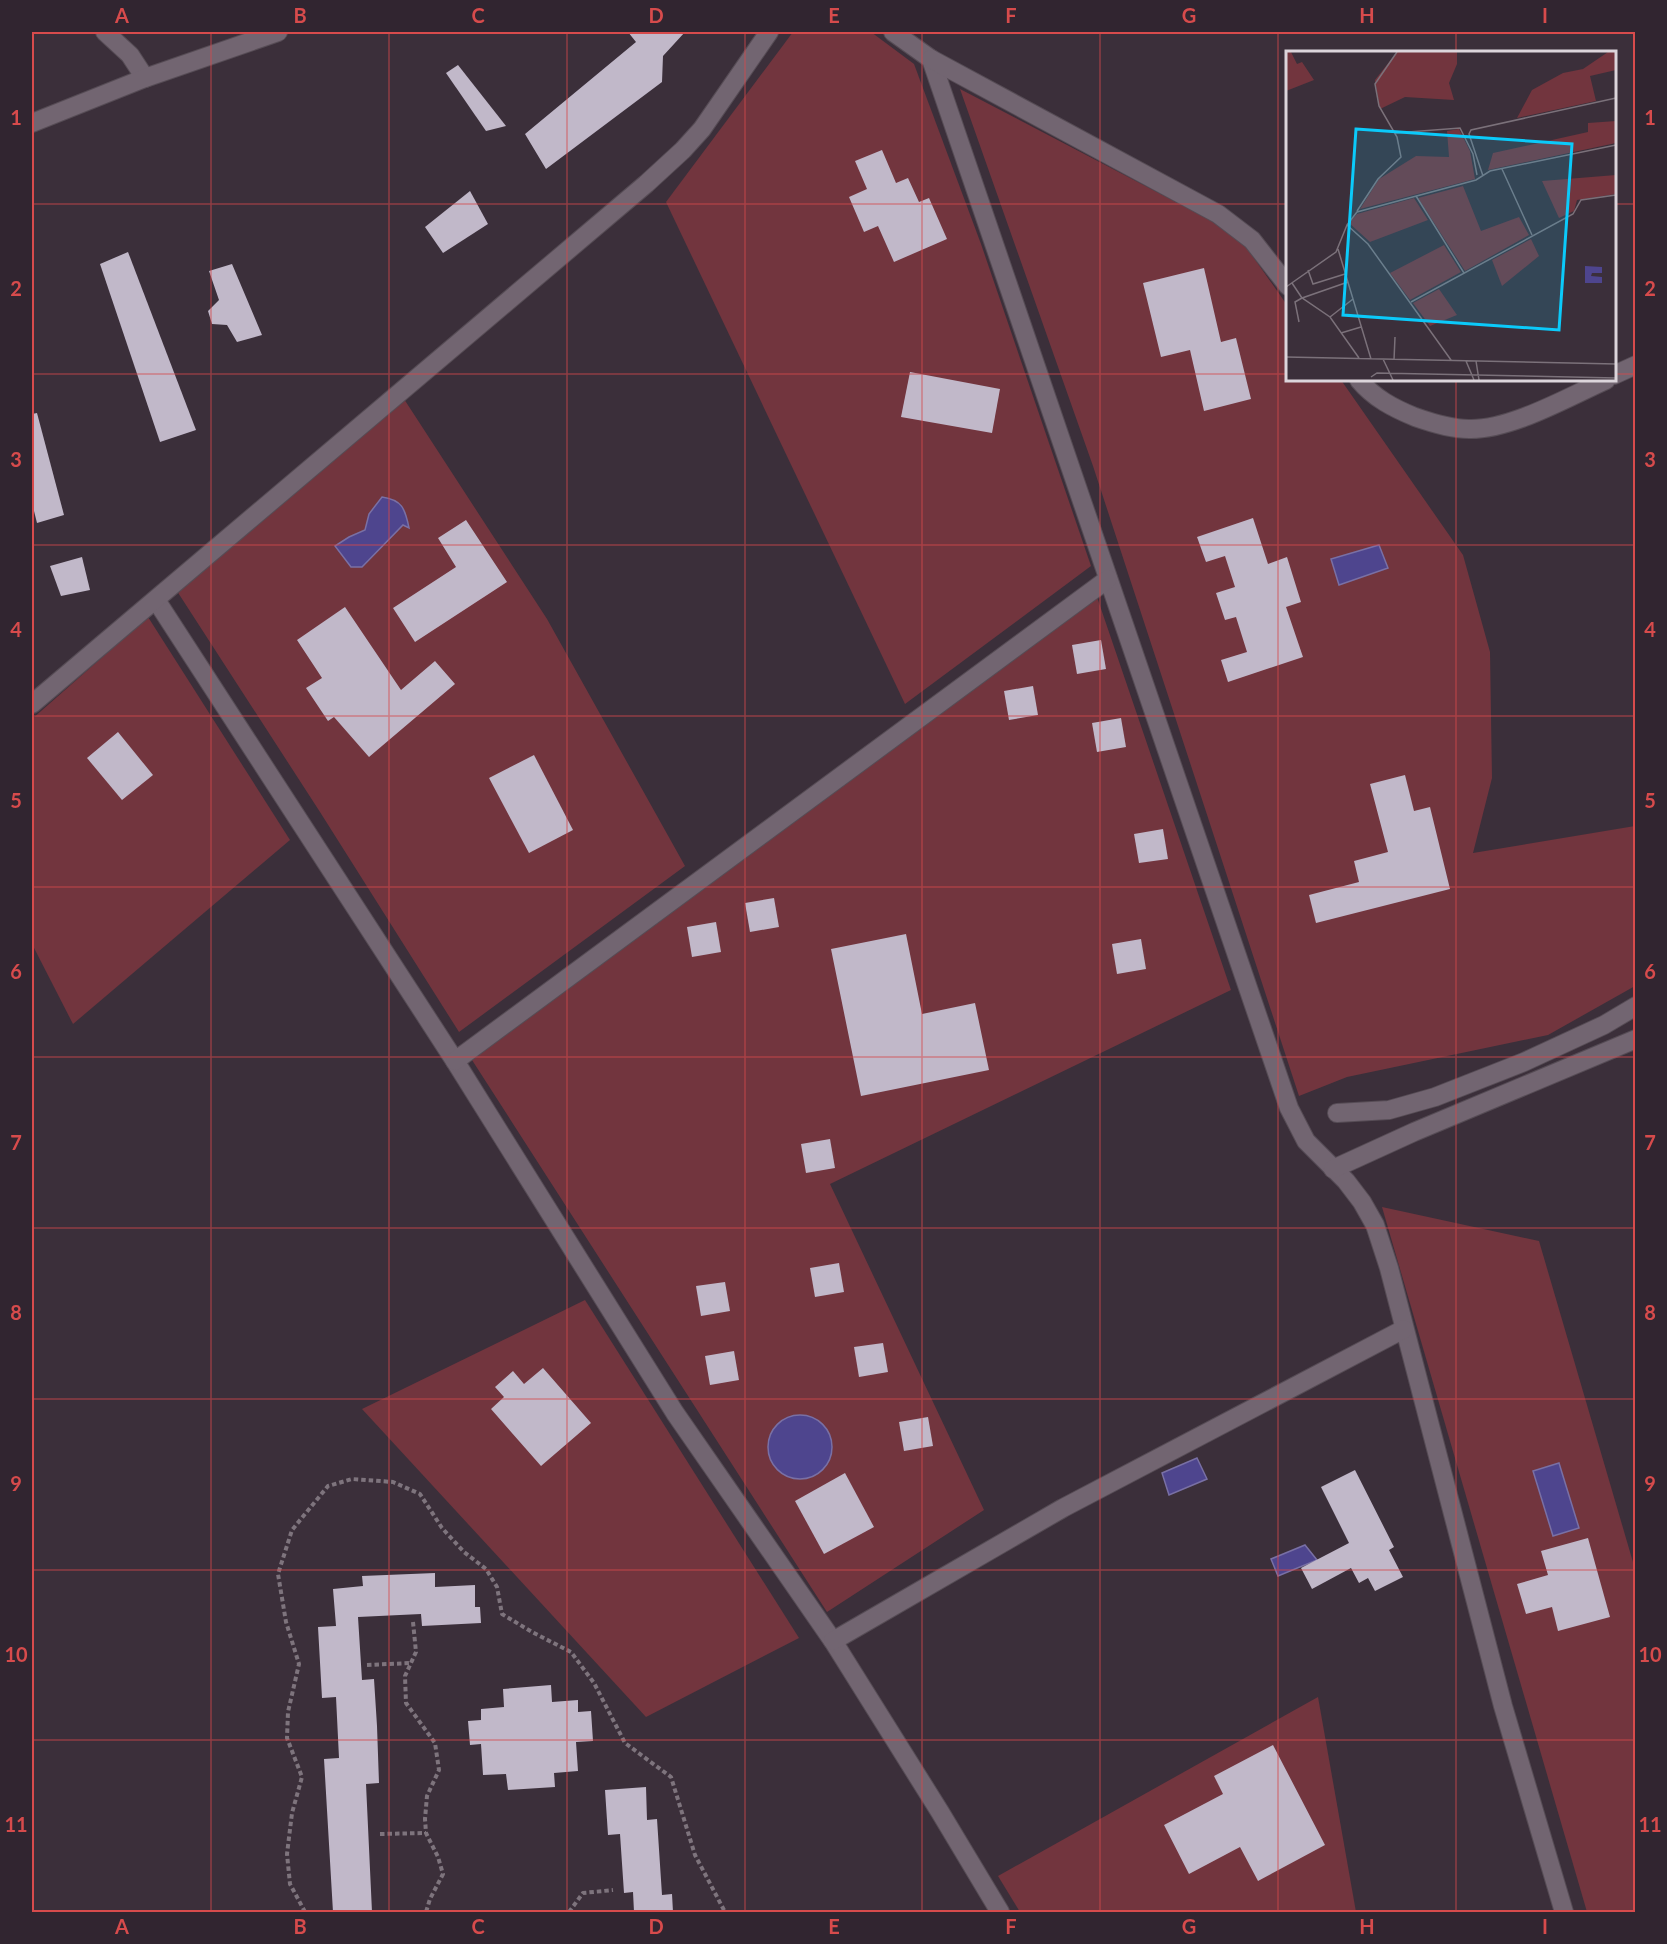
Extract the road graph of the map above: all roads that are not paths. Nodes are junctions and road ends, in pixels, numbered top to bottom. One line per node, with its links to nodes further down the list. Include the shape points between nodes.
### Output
1 (105, 32): 6 (street, via 130,55)
2 (278, 32): 6 (street)
3 (769, 32): 14 (street, via 683,150)
4 (893, 32): 5 (street)
5 (931, 60): 8 (street, via 1218,214 1252,240); 13 (street)
6 (145, 78): 7 (street)
7 (32, 123)
8 (1286, 285)
9 (1635, 364): 10 (street)
10 (1616, 374)
11 (1360, 381): 12 (street, via 1394,409 1445,426 1469,429 1501,425)
12 (1604, 381)
13 (1108, 579): 18 (street); 20 (street, via 1289,1108 1306,1142)
14 (156, 600): 15 (street); 18 (street)
15 (32, 704)
16 (1635, 1006): 19 (street, via 1534,1057 1435,1097 1389,1110)
17 (1635, 1039): 20 (street)
18 (455, 1060): 22 (street, via 675,1413)
19 (1337, 1113)
20 (1334, 1169): 21 (street, via 1362,1202 1375,1225)
21 (1404, 1329): 22 (street, via 1063,1508); 24 (street, via 1503,1706)
22 (833, 1641): 23 (street)
23 (1000, 1912)
24 (1564, 1912)

